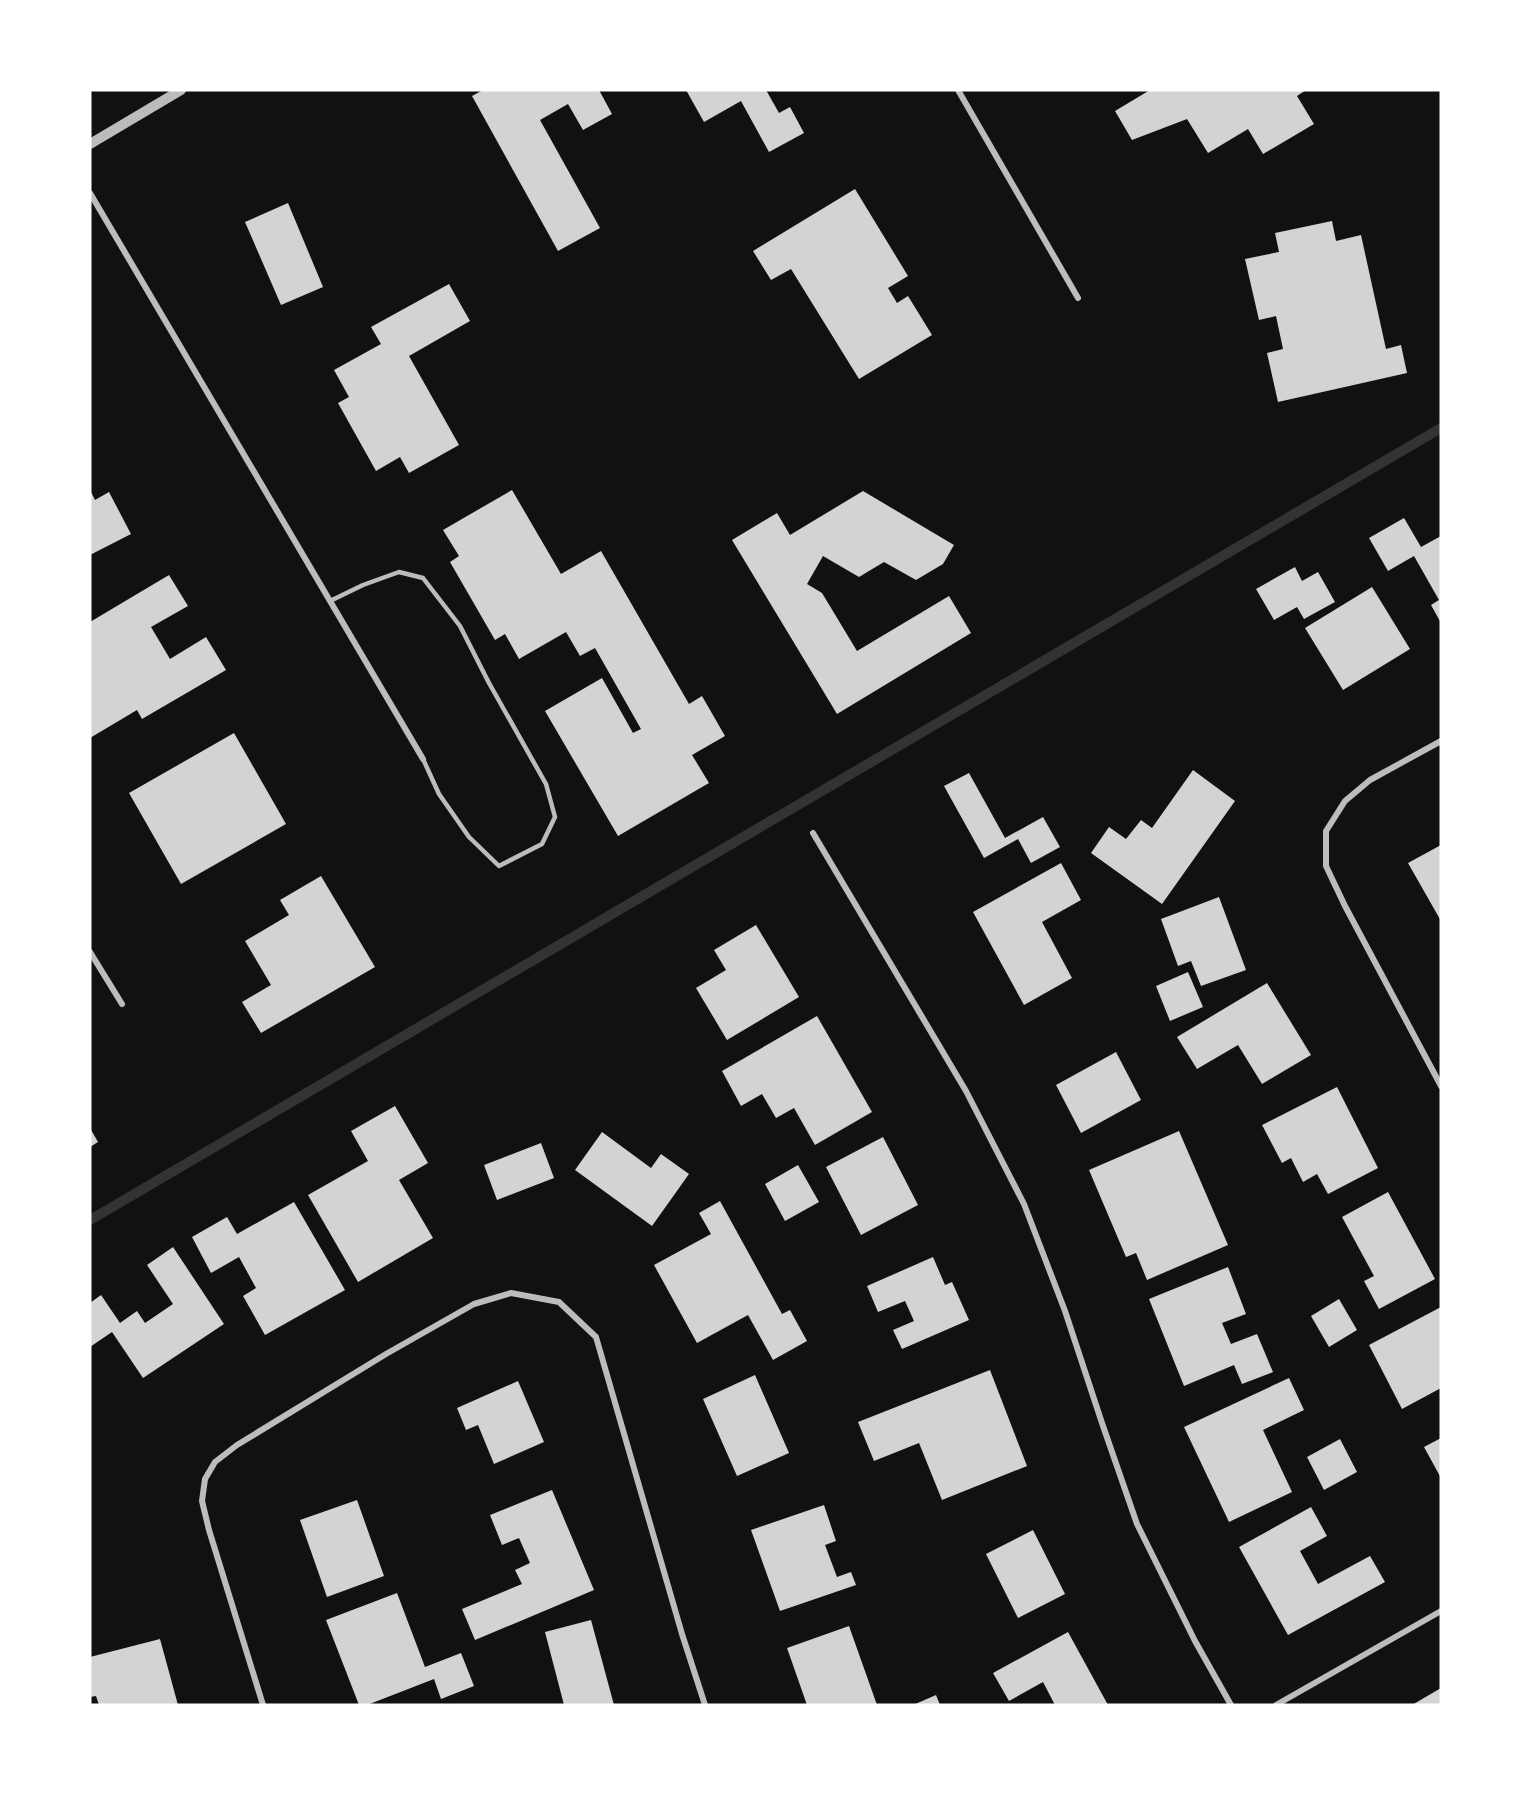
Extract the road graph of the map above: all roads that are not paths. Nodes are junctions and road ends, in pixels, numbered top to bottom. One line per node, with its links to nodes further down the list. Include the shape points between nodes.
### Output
1 (181, 90): 3 (street)
2 (958, 90): 5 (street)
3 (90, 144)
4 (90, 193): 6 (street)
5 (1078, 298)
6 (330, 602): 8 (street); 8 (lane, via 399,572 423,578 460,626 546,784 555,817 542,844 499,866 468,837 439,794)
7 (1441, 741): 12 (street, via 1370,780 1346,801 1326,831 1326,866)
8 (423, 759)
9 (813, 833): 16 (street, via 966,1091 1024,1204 1065,1311 1137,1524)
10 (90, 952): 11 (street)
11 (122, 1004)
12 (1441, 1086)
13 (1441, 1611): 17 (street)
14 (263, 1705): 15 (street, via 202,1501 205,1479 215,1462 237,1445 474,1304 511,1293 559,1302 596,1337)
15 (705, 1705)
16 (1231, 1705)
17 (1276, 1705)

